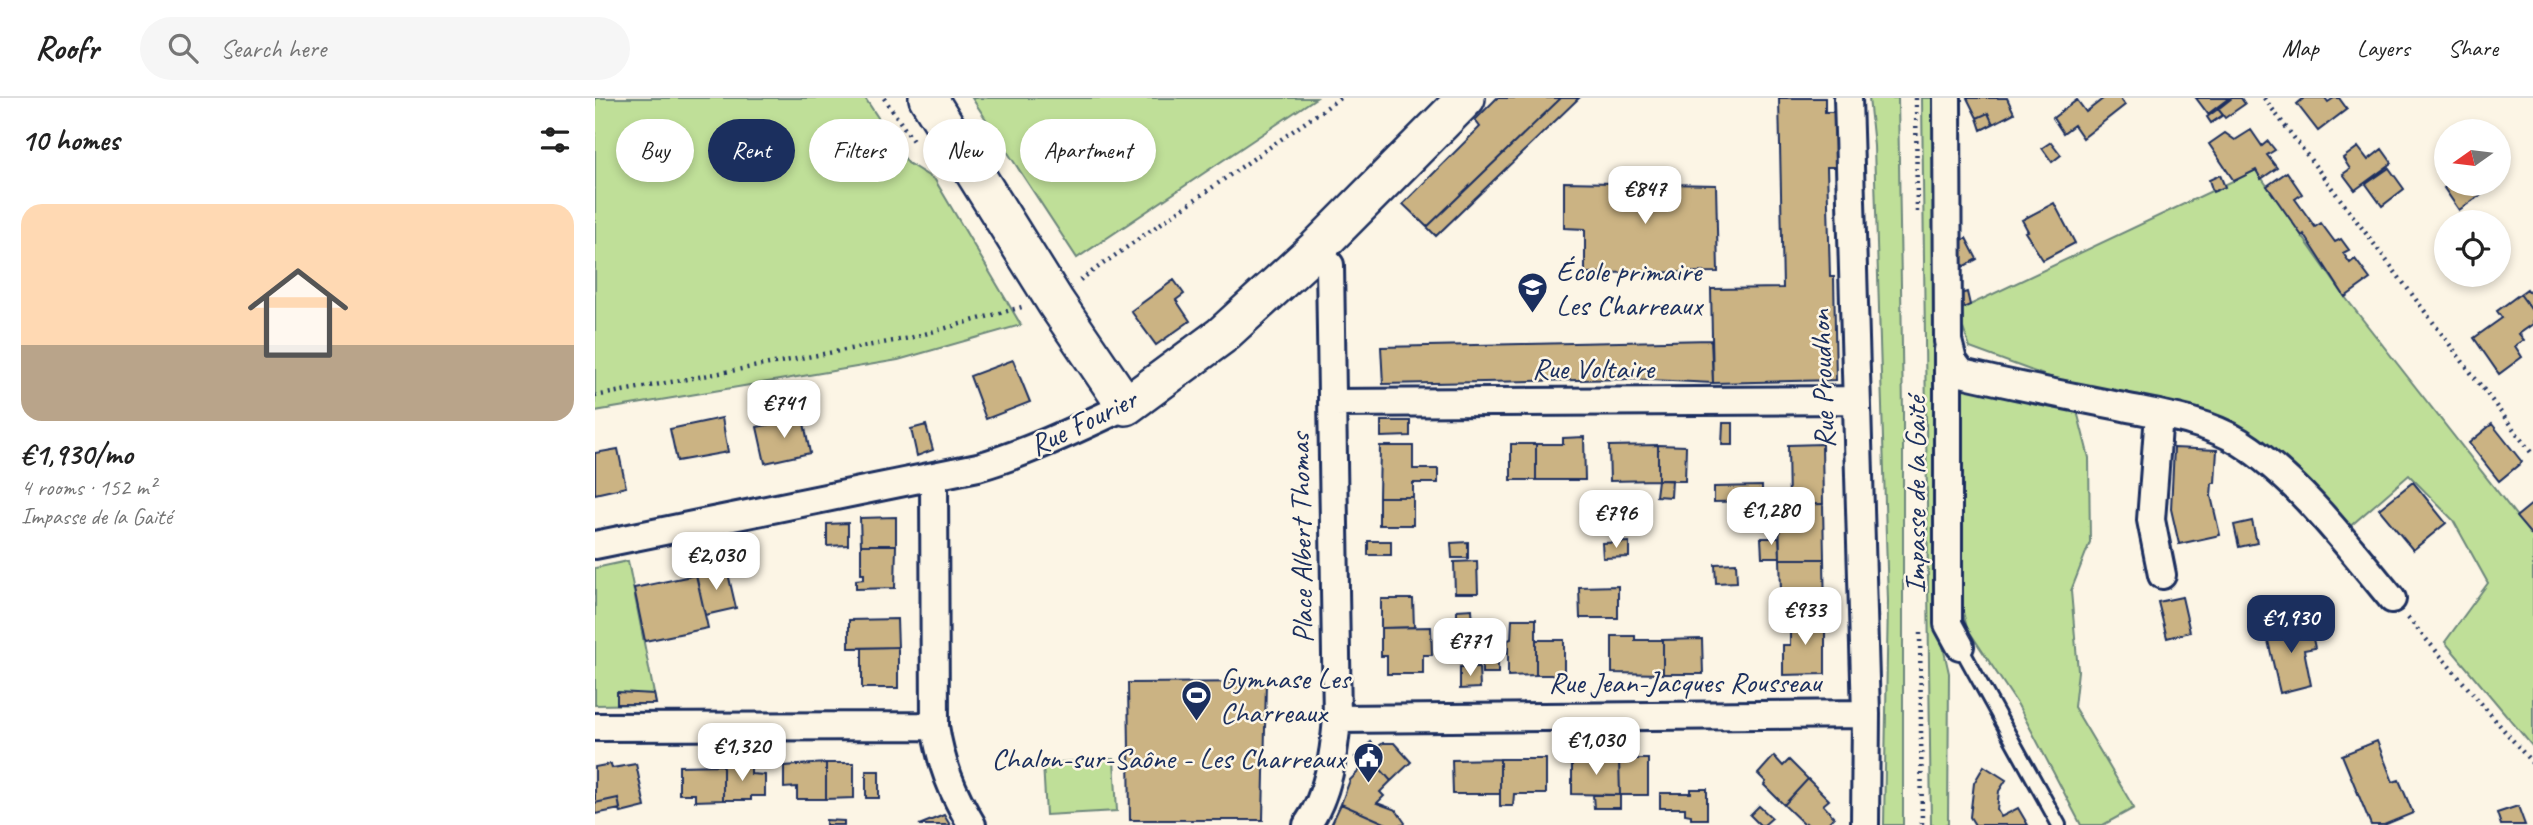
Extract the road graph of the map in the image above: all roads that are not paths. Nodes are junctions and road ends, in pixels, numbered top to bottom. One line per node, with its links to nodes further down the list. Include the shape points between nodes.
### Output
1 (928, 98): 9 (main road)
2 (1466, 98): 5 (main road, Rue Fourier)
3 (1848, 98): 7 (street, Rue Proudhon)
4 (1947, 98): 6 (street, Impasse de la Gaité)
5 (1315, 250): 8 (street, Place Albert Thomas, via 1330,265); 9 (main road, Rue Fourier, via 1221,336)
6 (1948, 341): 10 (street, Impasse de la Gaité, via 1962,373); 15 (street, Impasse de la Gaité, via 1948,624)
7 (1856, 400): 8 (street, Rue Voltaire); 16 (street, Rue Proudhon)
8 (1332, 403): 17 (street, Place Albert Thomas)
9 (1126, 406): 11 (street, Rue Fourier, via 1007,458)
10 (2159, 414): 13 (street, via 2151,520); 14 (street, Impasse de la Gaité, via 2210,428 2240,442 2271,465)
11 (934, 477): 12 (street, Rue Fourier); 18 (street)
12 (595, 545)
13 (2162, 575)
14 (2392, 599)
15 (1960, 646): 23 (lane)
16 (1865, 714): 17 (street, Rue Jean-Jacques Rousseau); 22 (street, Rue Proudhon)
17 (1337, 719): 21 (street, Place Albert Thomas, via 1334,752)
18 (935, 726): 19 (street); 20 (street, via 939,754 954,795)
19 (595, 727)
20 (972, 825)
21 (1307, 825)
22 (1865, 825)
23 (2059, 825)

